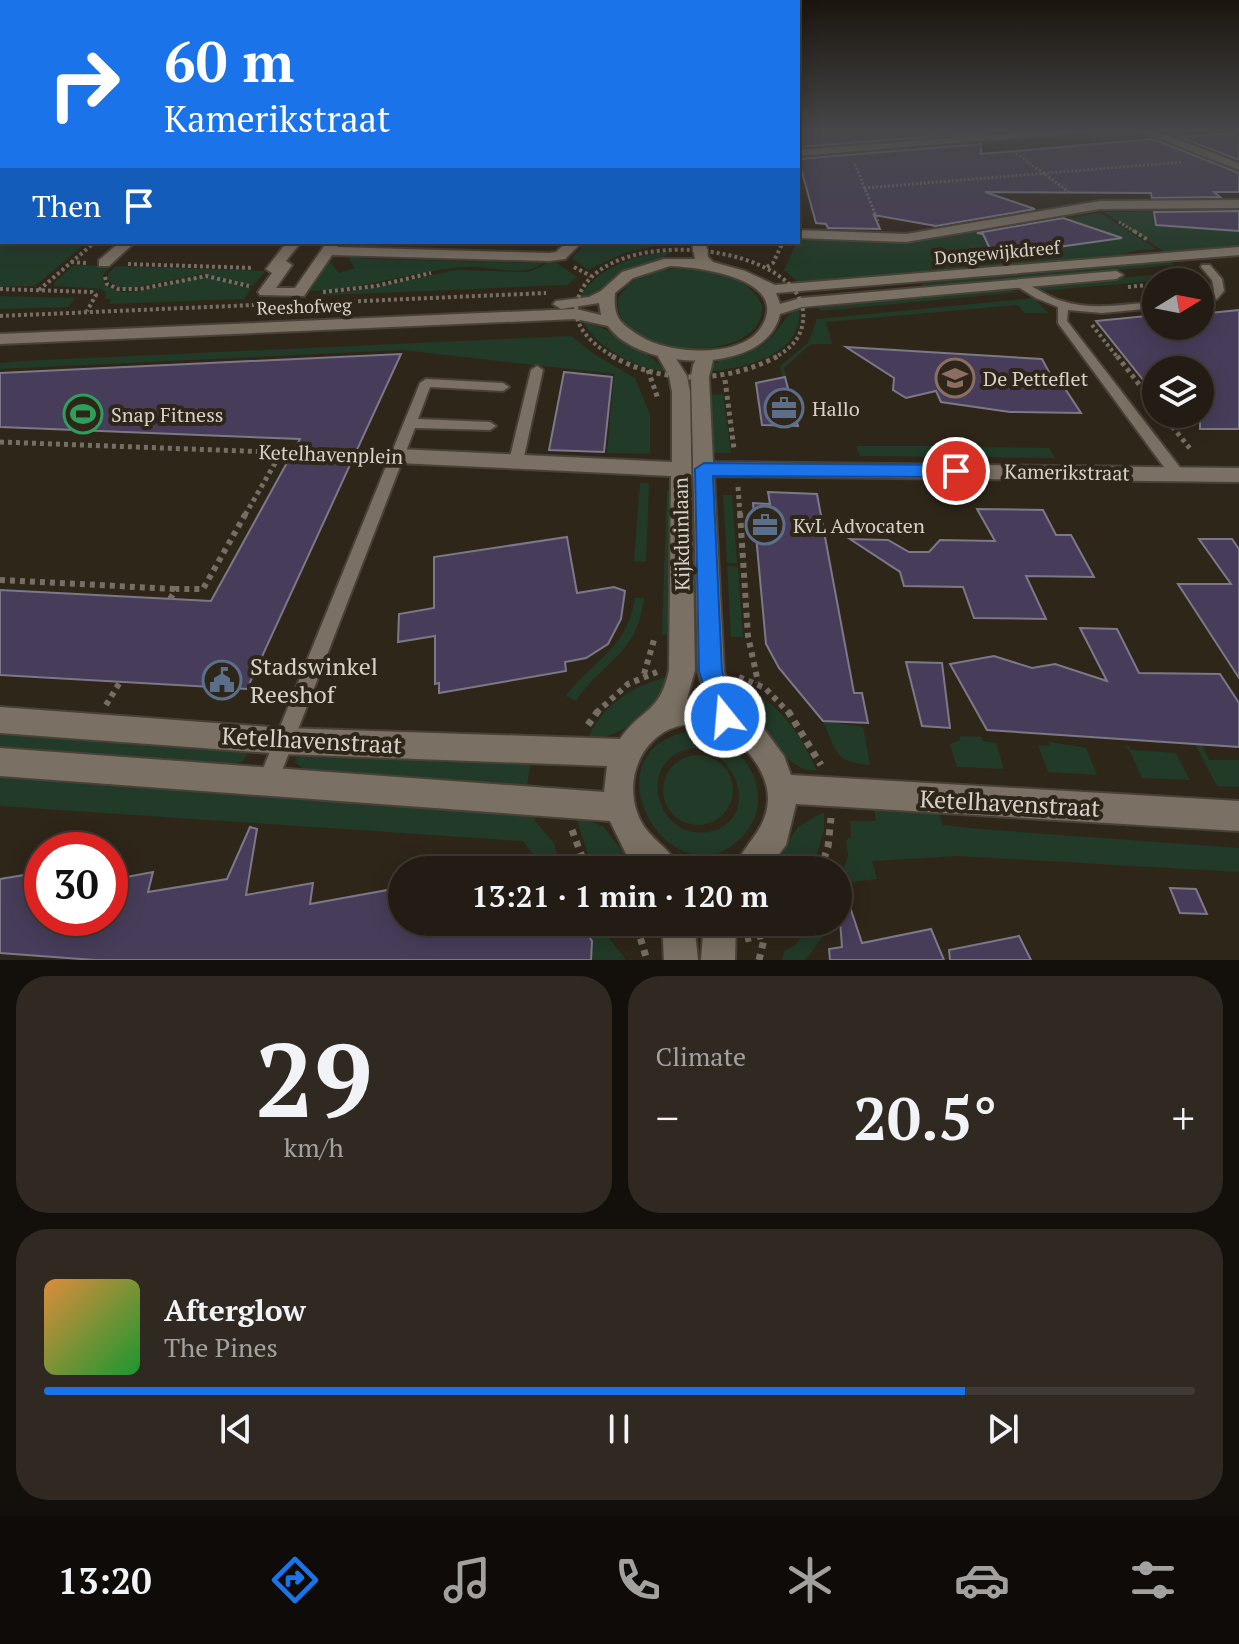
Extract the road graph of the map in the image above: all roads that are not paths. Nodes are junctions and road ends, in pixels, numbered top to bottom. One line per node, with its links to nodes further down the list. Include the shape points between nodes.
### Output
1 (1239, 204): 2 (street, via 1100,205 906,238)
2 (800, 234)
3 (126, 244): 11 (street)
4 (293, 244): 6 (street, via 265,292 295,298)
5 (573, 244): 6 (street, via 560,256 549,257)
6 (331, 246)
7 (677, 249): 10 (street)
8 (1239, 251): 15 (street, Dongewijkdreef, via 793,289)
9 (701, 252): 10 (street); 15 (street)
10 (669, 262): 17 (street, via 630,273)
11 (110, 264)
12 (1239, 264): 13 (street, Dongewijkdreef)
13 (1206, 267): 16 (street, Dongewijkdreef)
14 (1214, 276): 18 (lane, via 1219,291)
15 (759, 285): 22 (street)
16 (1022, 285): 20 (lane); 22 (street, Dongewijkdreef, via 801,303)
17 (607, 294): 21 (street, Reeshofweg); 23 (street)
18 (1214, 296)
19 (1142, 306): 20 (lane, via 1080,311)
20 (1063, 307): 35 (lane, via 1062,321)
21 (576, 309): 23 (street, Reeshofweg); 24 (street, Reeshofweg); 25 (street, Reeshofweg)
22 (774, 311): 27 (street, via 770,327 757,341)
23 (610, 322): 26 (street, via 637,344)
24 (0, 328)
25 (0, 339)
26 (664, 353): 27 (street); 34 (street, Kijkduinlaan, via 681,392)
27 (706, 356): 34 (street, Kijkduinlaan)
28 (537, 370): 33 (lane)
29 (503, 387): 30 (lane, via 426,383)
30 (411, 423): 31 (lane); 32 (lane)
31 (490, 426)
32 (398, 456): 33 (street, Ketelhavenplein); 40 (lane)
33 (516, 461): 34 (street, Ketelhavenplein)
34 (682, 469): 35 (street, Kamerikstraat); 37 (street, Kijkduinlaan, via 682,670); 38 (street, Kijkduinlaan, via 711,671)
35 (1177, 474): 36 (street, Kamerikstraat)
36 (1239, 475)
37 (665, 716): 38 (street, via 696,711); 41 (street, via 642,730)
38 (725, 717): 44 (street, via 749,731 767,752)
39 (0, 720): 40 (street, Ketelhavenstraat)
40 (283, 741): 41 (street, Ketelhavenstraat); 43 (lane)
41 (625, 753): 45 (street, via 618,779)
42 (0, 762): 43 (street, Ketelhavenstraat)
43 (268, 781): 45 (street, Ketelhavenstraat)
44 (781, 789): 46 (street, Ketelhavenstraat); 48 (street, via 778,831)
45 (619, 807): 47 (street, via 628,833)
46 (1239, 816)
47 (645, 856)
48 (764, 856)
49 (679, 936): 51 (street)
50 (719, 936): 52 (street)
51 (681, 960)
52 (718, 960)

